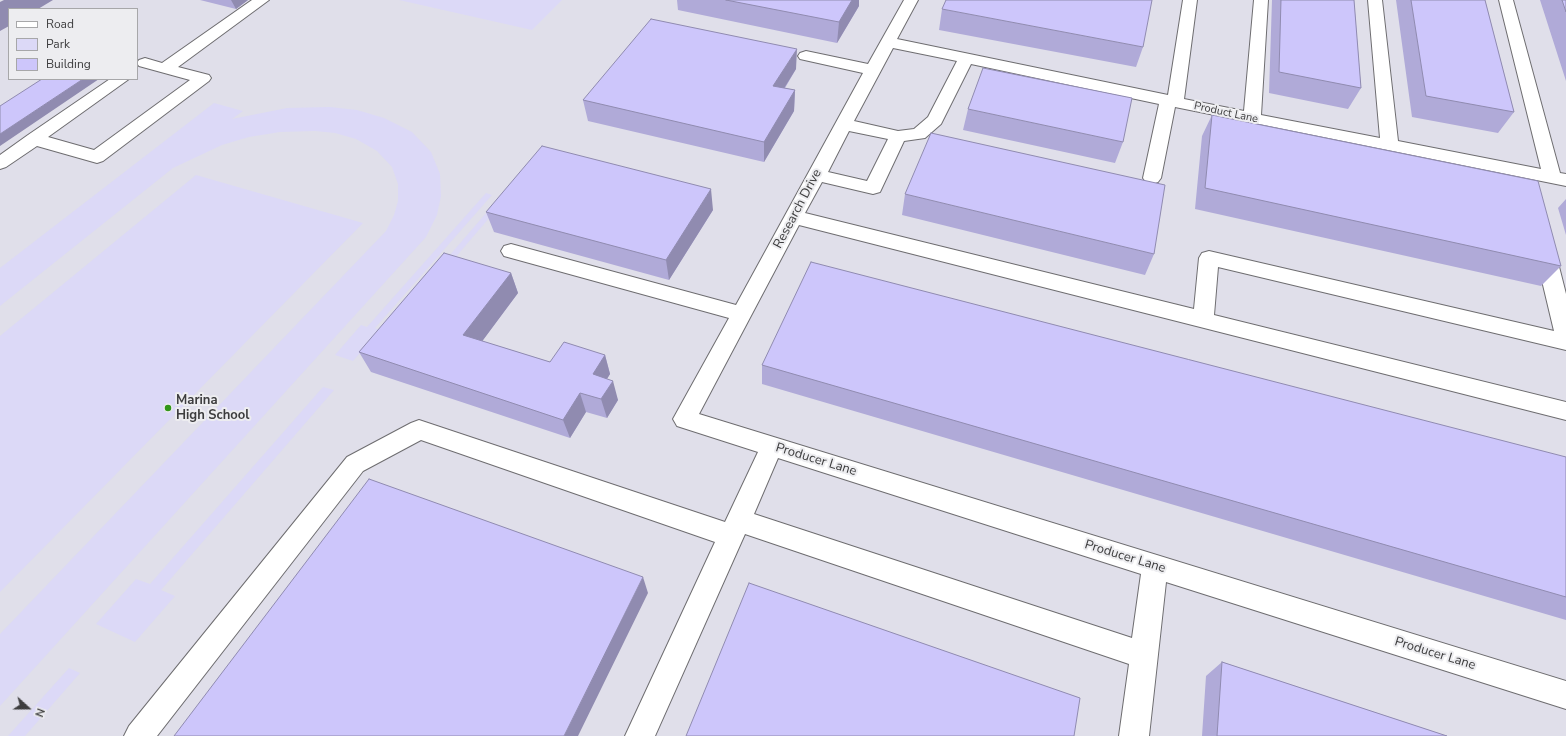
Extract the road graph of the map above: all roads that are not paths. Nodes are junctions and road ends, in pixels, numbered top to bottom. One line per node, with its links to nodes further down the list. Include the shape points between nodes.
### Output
1 (262, 0): 11 (street)
2 (1190, 0): 14 (street)
3 (1261, 0): 15 (street)
4 (1375, 0): 19 (street)
5 (1506, 0): 23 (street)
6 (905, 1): 7 (street, Research Drive)
7 (887, 42): 9 (street, Product Lane); 12 (street, Research Drive)
8 (806, 56): 12 (street)
9 (966, 59): 14 (street, Product Lane); 17 (street, via 935,120 920,134)
10 (140, 64): 11 (street)
11 (165, 68): 18 (street, via 203,78 97,157)
12 (872, 70): 16 (street, Research Drive)
13 (120, 80): 18 (street)
14 (1171, 102): 15 (street, Product Lane); 22 (street)
15 (1252, 118): 19 (street, Product Lane)
16 (843, 124): 17 (street); 21 (street, Research Drive)
17 (898, 136): 21 (street, via 873,188)
18 (34, 140): 20 (street)
19 (1390, 146): 23 (street, Product Lane, via 1527,180)
20 (0, 163)
21 (816, 175): 24 (street, Research Drive)
22 (1152, 178)
23 (1559, 179)
24 (794, 217): 27 (street, Research Drive); 28 (street)
25 (1539, 227): 29 (street)
26 (511, 251): 27 (street)
27 (741, 314): 32 (street, Research Drive)
28 (1203, 320): 30 (street, via 1209,258); 31 (street)
29 (1566, 335)
30 (1566, 342)
31 (1566, 412)
32 (685, 419): 33 (street, Producer Lane)
33 (772, 446): 34 (street); 35 (street, Producer Lane)
34 (735, 528): 36 (street); 38 (street, via 419,430 355,464); 39 (street)
35 (1155, 566): 36 (street); 37 (street, Producer Lane)
36 (1144, 655): 40 (street)
37 (1566, 695)
38 (139, 736)
39 (640, 736)
40 (1134, 736)

